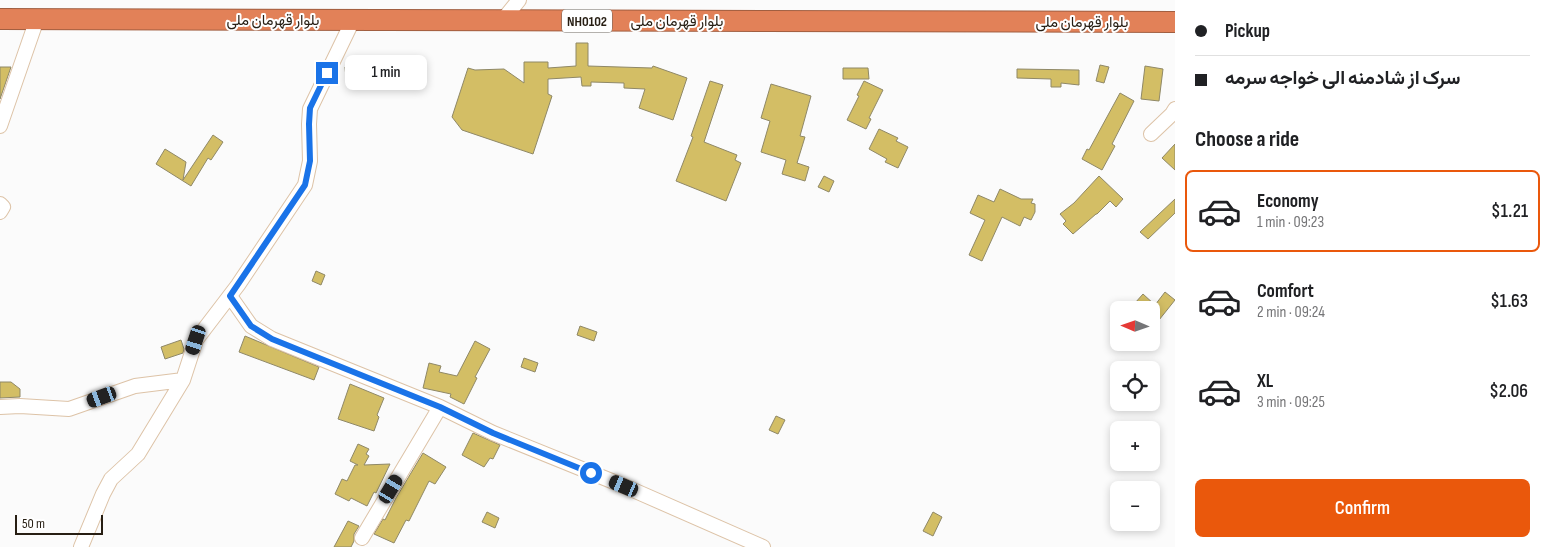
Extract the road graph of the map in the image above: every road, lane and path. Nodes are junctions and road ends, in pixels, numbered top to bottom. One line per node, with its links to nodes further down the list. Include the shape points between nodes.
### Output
1 (518, 0): 5 (street)
2 (0, 19): 3 (highway, بلوار قهرمان ملی / NH0102)
3 (37, 19): 4 (highway, بلوار قهرمان ملی / NH0102); 8 (street)
4 (353, 20): 5 (highway, بلوار قهرمان ملی / NH0102); 12 (street, via 310,108 310,161 305,185)
5 (502, 21): 6 (highway, بلوار قهرمان ملی / NH0102)
6 (1175, 22)
7 (1175, 110): 9 (street)
8 (0, 126)
9 (1151, 134)
10 (0, 204): 11 (street, via 3,207)
11 (0, 212)
12 (230, 296): 13 (street, via 196,340); 15 (street, via 251,326 272,339)
13 (183, 380): 14 (street, via 135,386 69,409); 17 (street, via 138,454 111,479)
14 (0, 407)
15 (440, 407): 16 (street); 18 (street, via 493,433)
16 (362, 538)
17 (81, 547)
18 (763, 547)

